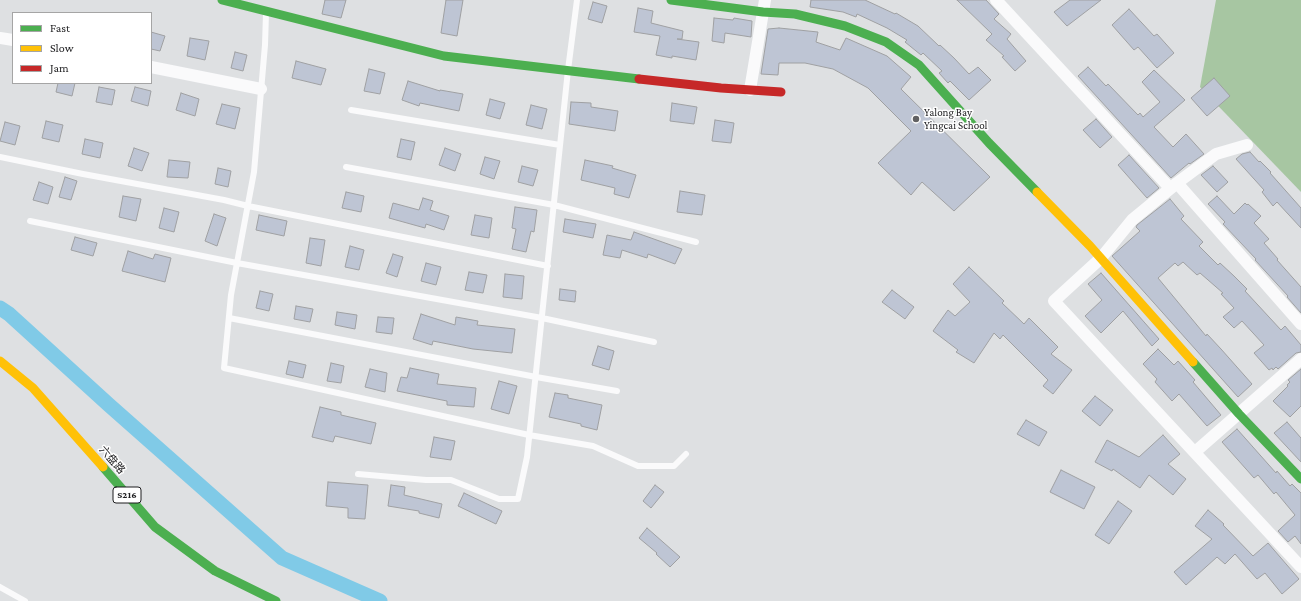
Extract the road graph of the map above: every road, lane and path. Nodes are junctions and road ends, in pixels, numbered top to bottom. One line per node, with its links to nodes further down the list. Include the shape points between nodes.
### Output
1 (222, 0): 6 (street)
2 (577, 0): 10 (lane)
3 (671, 0): 5 (street)
4 (996, 0): 19 (street)
5 (764, 6): 12 (street); 24 (street, via 845,26 886,42 919,66 989,143)
6 (260, 7): 10 (street, via 444,56); 11 (lane, via 265,45)
7 (0, 38): 8 (street)
8 (12, 40)
9 (152, 67): 11 (street)
10 (568, 70): 12 (street); 15 (lane)
11 (261, 89): 21 (lane, via 254,172)
12 (750, 90): 13 (street)
13 (781, 92)
14 (351, 110): 15 (lane)
15 (560, 145): 20 (lane)
16 (1247, 145): 19 (street, via 1216,154)
17 (0, 157): 21 (lane)
18 (346, 167): 20 (lane)
19 (1174, 186): 24 (street, via 1132,220); 29 (street)
20 (554, 205): 23 (lane); 26 (lane)
21 (248, 206): 25 (lane); 26 (lane)
22 (30, 221): 25 (lane)
23 (696, 242)
24 (1101, 258): 35 (street); 37 (street, via 1054,301)
25 (237, 262): 27 (lane); 28 (lane)
26 (548, 266): 28 (lane)
27 (229, 318): 33 (lane); 36 (lane, via 224,368)
28 (542, 318): 30 (lane); 33 (lane)
29 (1301, 324)
30 (654, 342)
31 (1301, 359): 35 (street)
32 (0, 361): 44 (street, 六盘路 / S216, via 33,388 155,527 215,571)
33 (536, 377): 34 (lane); 36 (lane)
34 (617, 391)
35 (1239, 414): 37 (street); 40 (street)
36 (529, 435): 38 (lane, via 593,446 638,466 674,466); 39 (lane, via 518,499 499,499 451,480)
37 (1195, 452): 41 (street)
38 (686, 454)
39 (358, 474)
40 (1301, 479)
41 (1301, 567)
42 (0, 587): 43 (lane)
43 (25, 601)
44 (276, 601)

